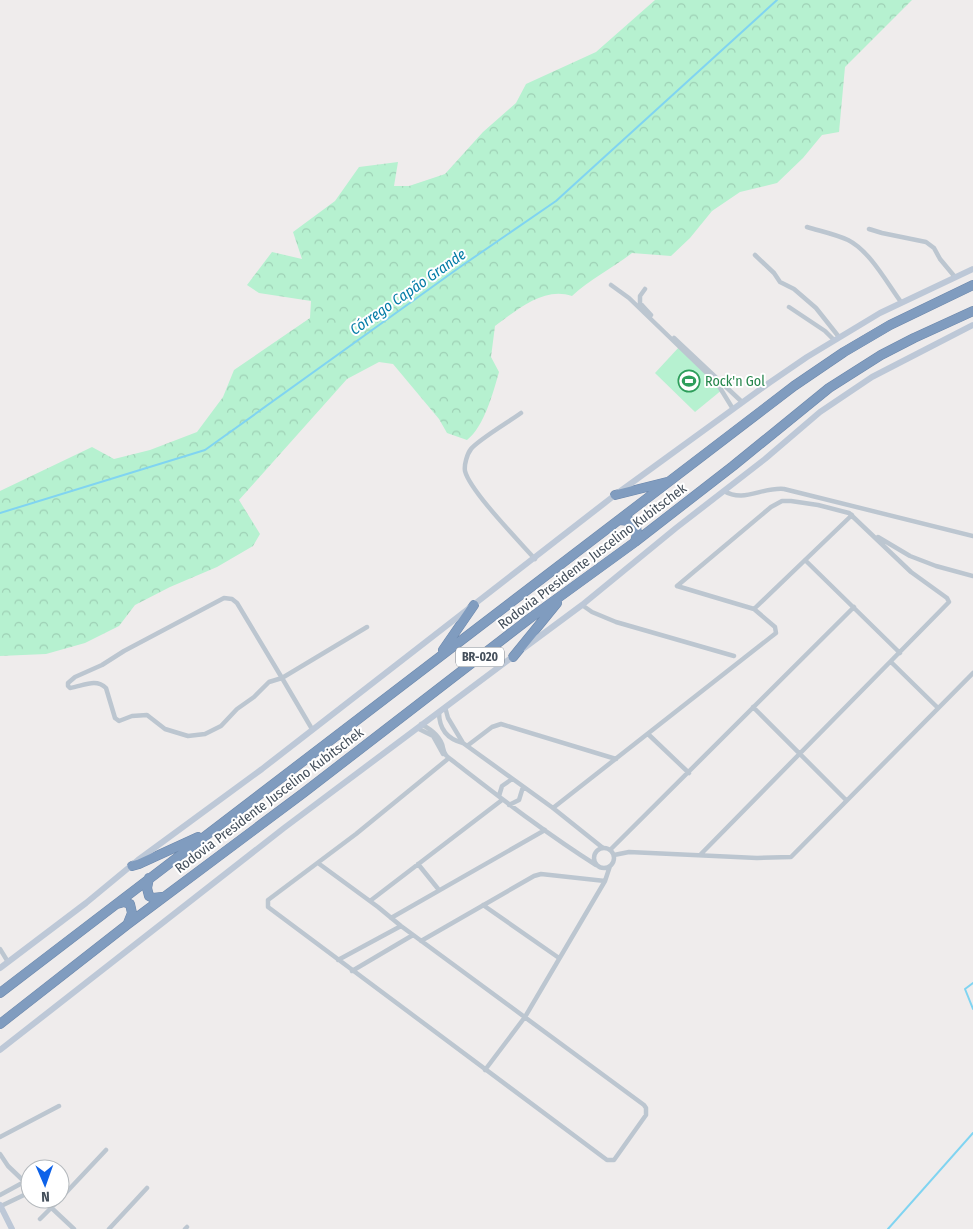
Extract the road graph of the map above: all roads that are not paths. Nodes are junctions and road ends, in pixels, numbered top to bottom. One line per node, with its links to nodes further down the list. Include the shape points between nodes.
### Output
1 (807, 227): 9 (street, via 858,246)
2 (869, 228): 5 (street, via 882,234 926,242)
3 (755, 255): 13 (street, via 780,282 816,308)
4 (973, 269): 5 (main road)
5 (955, 277): 9 (main road)
6 (611, 285): 15 (street, via 629,298 717,383)
7 (973, 285): 17 (highway, Rodovia Presidente Juscelino Kubitschek / BR-020, via 890,325 844,352 794,386)
8 (645, 289): 14 (street, via 639,299 643,307)
9 (901, 302): 13 (main road)
10 (789, 307): 13 (street)
11 (973, 311): 24 (highway, Rodovia Presidente Juscelino Kubitschek / BR-020, via 881,355 829,388)
12 (973, 325): 18 (main road, via 880,373 842,397)
13 (836, 338): 14 (main road)
14 (742, 402): 15 (main road)
15 (733, 409): 19 (main road)
16 (521, 413): 25 (street, via 471,449 465,470 480,496)
17 (672, 481): 19 (highway); 21 (highway, Rodovia Presidente Juscelino Kubitschek / BR-020)
18 (724, 491): 23 (street, via 736,496 784,489); 30 (main road)
19 (615, 496): 25 (main road)
20 (852, 515): 22 (street); 26 (street); 32 (street, via 818,505 780,501 677,586)
21 (619, 520): 24 (highway, via 630,521 636,526); 35 (highway, Rodovia Presidente Juscelino Kubitschek / BR-020)
22 (869, 531): 27 (street, via 910,556); 34 (street, via 911,572 949,602)
23 (973, 536)
24 (635, 542): 28 (highway, Rodovia Presidente Juscelino Kubitschek / BR-020)
25 (535, 559): 29 (main road)
26 (805, 560): 31 (street); 32 (street)
27 (973, 576)
28 (565, 593): 37 (highway); 76 (highway, Rodovia Presidente Juscelino Kubitschek / BR-020)
29 (474, 605): 35 (highway); 46 (main road)
30 (582, 605): 36 (street, via 616,622); 37 (main road)
31 (854, 607): 34 (street); 42 (street)
32 (754, 609): 48 (street, via 775,627 774,636)
33 (367, 627): 40 (street)
34 (900, 653): 38 (street)
35 (439, 656): 64 (highway, Rodovia Presidente Juscelino Kubitschek / BR-020)
36 (734, 656)
37 (513, 657): 41 (main road)
38 (891, 662): 43 (street); 53 (street)
39 (973, 673): 43 (street)
40 (282, 678): 40 (street, via 269,682 221,726 197,736 165,729 148,715 119,721 103,685 95,682 70,688 68,685 75,677 224,598 237,603); 46 (street)
41 (445, 707): 44 (main road); 52 (street, via 448,718)
42 (753, 708): 53 (street); 56 (street)
43 (938, 708): 60 (street)
44 (439, 712): 45 (main road); 47 (street)
45 (419, 726): 49 (street, via 432,730); 54 (street, via 433,736); 94 (main road)
46 (312, 729): 70 (main road)
47 (445, 733): 49 (street); 50 (street)
48 (648, 734): 55 (street); 56 (street)
49 (438, 737): 51 (street)
50 (450, 738): 51 (street); 52 (street)
51 (442, 743): 54 (street)
52 (465, 744): 55 (street, via 501,724); 57 (street)
53 (800, 754): 60 (street); 67 (street)
54 (447, 757): 59 (street); 68 (street)
55 (616, 759): 62 (street)
56 (689, 773): 66 (street)
57 (512, 779): 58 (street); 59 (street, via 502,786)
58 (523, 787): 61 (street, via 519,800); 62 (street)
59 (501, 798): 61 (street); 69 (street)
60 (846, 800): 67 (street, via 790,857)
61 (509, 805): 63 (street)
62 (553, 808): 65 (street)
63 (546, 830): 72 (street); 75 (street)
64 (210, 832): 70 (highway); 73 (highway, Rodovia Presidente Juscelino Kubitschek / BR-020)
65 (603, 848): 66 (street); 72 (street, via 594,856)
66 (612, 852): 67 (street); 71 (street, via 614,861)
67 (700, 855)
68 (318, 863): 77 (street); 87 (street, via 268,900 267,905 269,910)
69 (418, 864): 75 (street); 77 (street)
70 (132, 866): 88 (main road)
71 (610, 866): 72 (street); 74 (street)
72 (599, 867): 74 (street)
73 (149, 878): 76 (highway, via 149,896); 78 (highway, Rodovia Presidente Juscelino Kubitschek / BR-020)
74 (605, 882): 79 (street, via 538,875); 86 (street)
75 (439, 890): 80 (street)
76 (166, 896): 81 (highway, Rodovia Presidente Juscelino Kubitschek / BR-020)
77 (370, 901): 80 (street)
78 (116, 904): 81 (highway, via 130,904 132,913); 91 (highway, Rodovia Presidente Juscelino Kubitschek / BR-020)
79 (483, 905): 84 (street); 86 (street)
80 (391, 918): 82 (street)
81 (128, 924): 93 (highway, Rodovia Presidente Juscelino Kubitschek / BR-020)
82 (400, 926): 83 (street); 87 (street)
83 (413, 935): 84 (street); 90 (street)
84 (422, 941): 92 (street)
85 (0, 949): 88 (street)
86 (559, 958): 92 (street)
87 (338, 960): 90 (street)
88 (8, 962): 89 (main road)
89 (0, 968)
90 (352, 971): 95 (street)
91 (0, 993)
92 (525, 1017): 95 (street); 95 (street, via 646,1107 646,1115 616,1157 612,1161 607,1160)
93 (0, 1024)
94 (0, 1050)
95 (486, 1070)
96 (59, 1106): 97 (street)
97 (0, 1137)
98 (106, 1150): 102 (street)
99 (0, 1154): 100 (street)
100 (20, 1178)
101 (20, 1184): 104 (street)
102 (70, 1188)
103 (147, 1188): 112 (street)
104 (0, 1194)
105 (20, 1197): 106 (street)
106 (0, 1205): 110 (main road)
107 (50, 1209): 109 (street)
108 (52, 1209): 111 (street)
109 (40, 1219)
110 (12, 1229)
111 (74, 1229)
112 (109, 1229)

